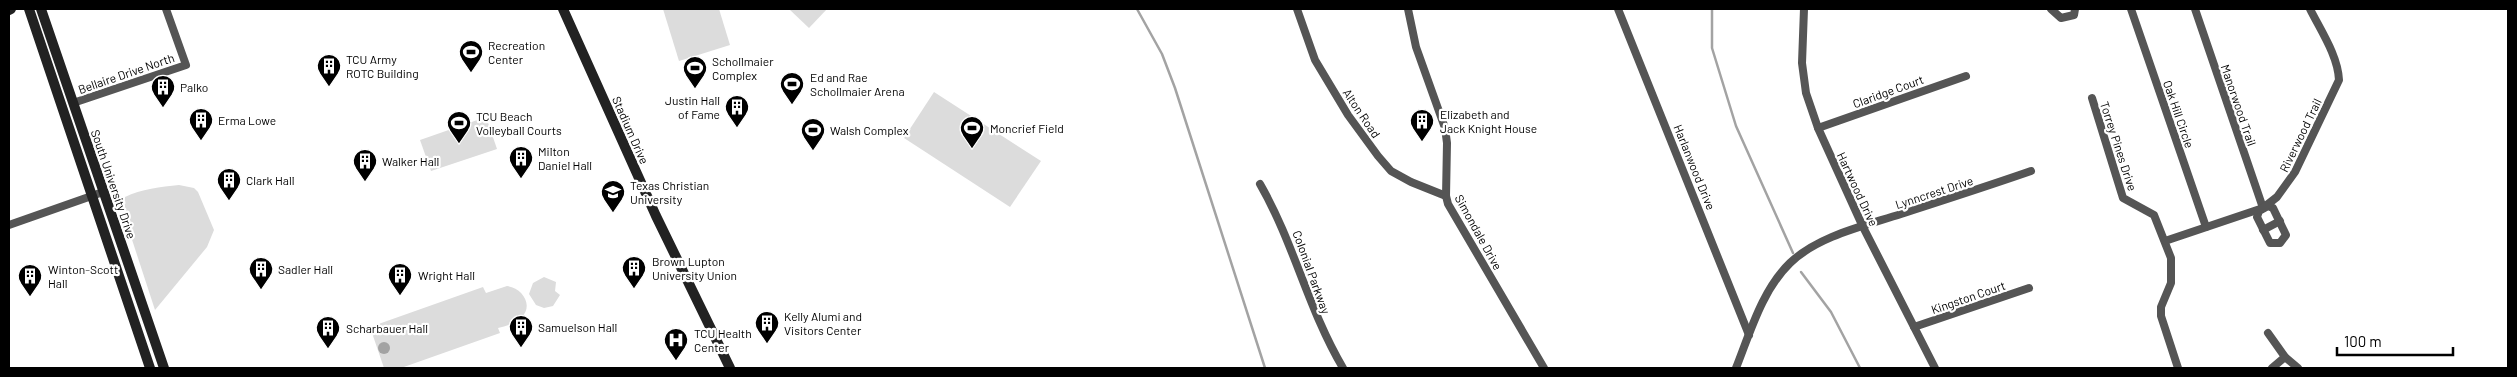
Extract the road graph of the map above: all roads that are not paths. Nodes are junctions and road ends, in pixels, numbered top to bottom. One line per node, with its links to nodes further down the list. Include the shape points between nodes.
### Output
1 (28, 9): 21 (main road, South University Drive)
2 (40, 9): 16 (main road, South University Drive)
3 (166, 9): 16 (street, Bellaire Drive North, via 186,65)
4 (563, 9): 37 (main road, Stadium Drive, via 656,216)
5 (1296, 9): 22 (street, Alton Road, via 1315,60 1348,115 1378,156 1391,170 1411,182)
6 (1408, 9): 22 (street, Simondale Drive, via 1416,47 1445,128)
7 (1618, 9): 33 (street, Harlanwood Drive)
8 (1804, 9): 17 (street, Hartwood Drive, via 1802,63 1806,93)
9 (2051, 9): 10 (street, via 2062,18 2074,15)
10 (2075, 9)
11 (2131, 9): 27 (street, Oak Hill Circle)
12 (2195, 9): 23 (street, Manorwood Trail)
13 (2310, 9): 23 (street, Riverwood Trail, via 2339,71 2339,80 2289,184)
14 (1966, 76): 17 (street, Claridge Court)
15 (2092, 98): 29 (street, Torrey Pines Drive, via 2123,198 2154,215)
16 (73, 103): 20 (main road, South University Drive)
17 (1818, 128): 26 (street, Hartwood Drive)
18 (2032, 171): 26 (street, Lynncrest Drive)
19 (1260, 184): 38 (street, Colonial Parkway, via 1290,242 1316,318)
20 (103, 192): 21 (street); 36 (main road, South University Drive)
21 (92, 196): 25 (street); 35 (main road, South University Drive)
22 (1446, 196): 39 (street, Simondale Drive, via 1472,247)
23 (2263, 208): 24 (street, via 2273,208); 27 (street, Riverwood Trail); 28 (street, Manorwood Trail, via 2257,215)
24 (2280, 221): 28 (street); 28 (street, via 2286,235 2280,243 2270,243)
25 (9, 225)
26 (1863, 227): 31 (street, Hartwood Drive); 33 (street, Lynncrest Drive, via 1808,250 1789,264 1774,283)
27 (2206, 227): 29 (street)
28 (2263, 230)
29 (2165, 241): 42 (street, Torrey Pines Drive, via 2171,258 2172,276 2161,316)
30 (2030, 288): 31 (street, Kingston Court)
31 (1914, 327): 41 (street, Hartwood Drive)
32 (2268, 333): 34 (street)
33 (1749, 335): 40 (street, Lynncrest Drive)
34 (2285, 357): 43 (street); 44 (street)
35 (150, 368)
36 (164, 368)
37 (730, 368)
38 (1343, 368)
39 (1544, 368)
40 (1736, 368)
41 (1935, 368)
42 (2178, 368)
43 (2272, 368)
44 (2298, 368)

